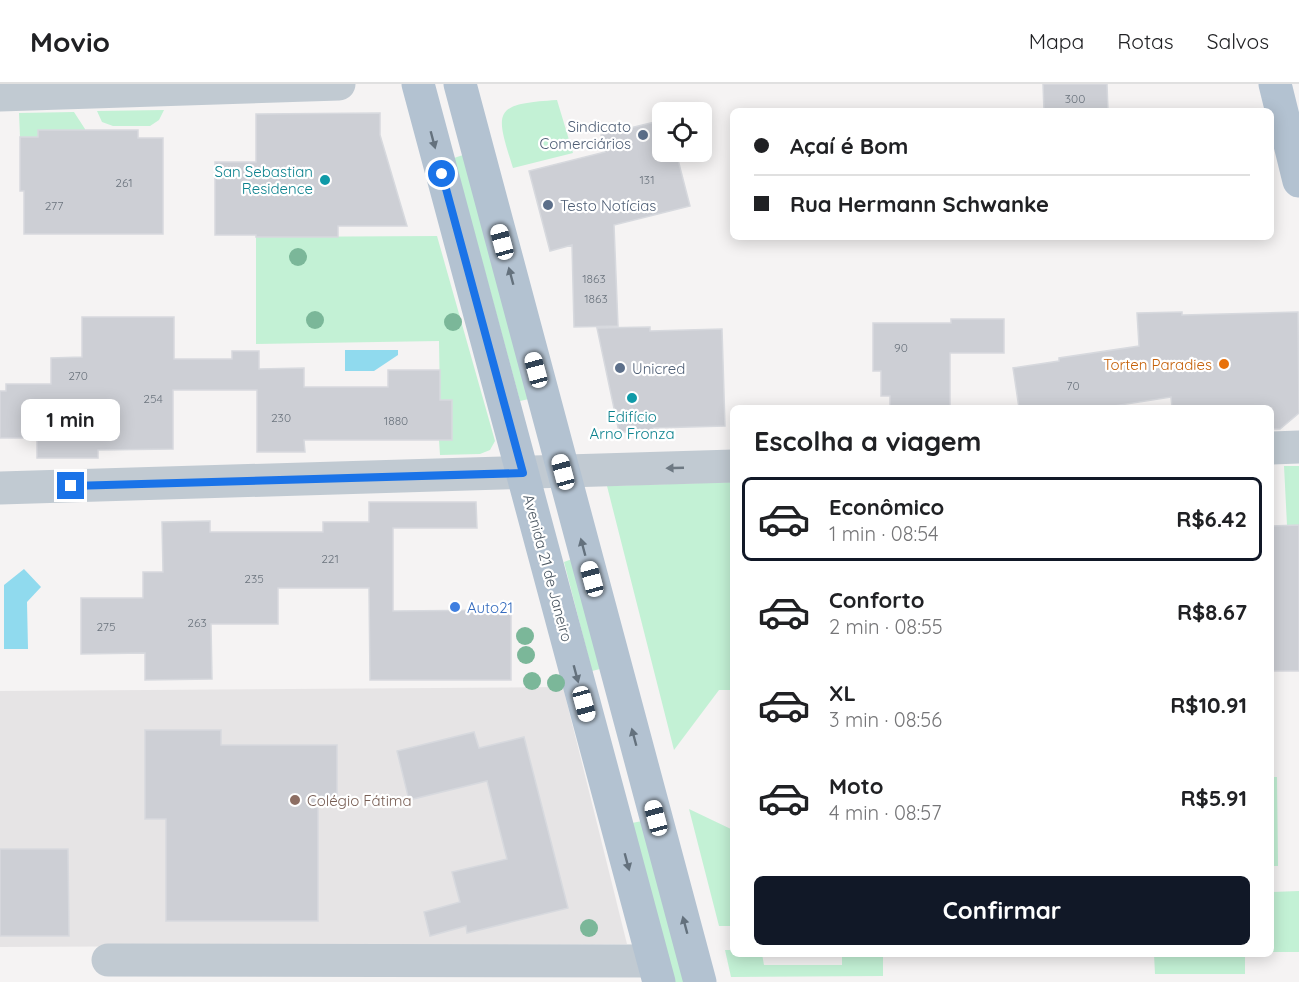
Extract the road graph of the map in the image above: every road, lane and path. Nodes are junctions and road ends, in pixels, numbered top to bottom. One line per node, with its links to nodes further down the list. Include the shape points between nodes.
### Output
1 (339, 84): 5 (street)
2 (418, 84): 11 (main road, Avenida 21 de Janeiro, one-way to 11)
3 (460, 84): 10 (main road, one-way to 3)
4 (1275, 84): 6 (main road)
5 (0, 95)
6 (1299, 181)
7 (1299, 447): 8 (street)
8 (1274, 448)
9 (730, 466): 10 (street, one-way to 10)
10 (563, 472): 11 (street); 15 (main road, one-way to 10)
11 (523, 473): 12 (street); 14 (main road, Avenida 21 de Janeiro, one-way to 14)
12 (0, 488)
13 (108, 960): 14 (street)
14 (656, 971)
15 (700, 982)

